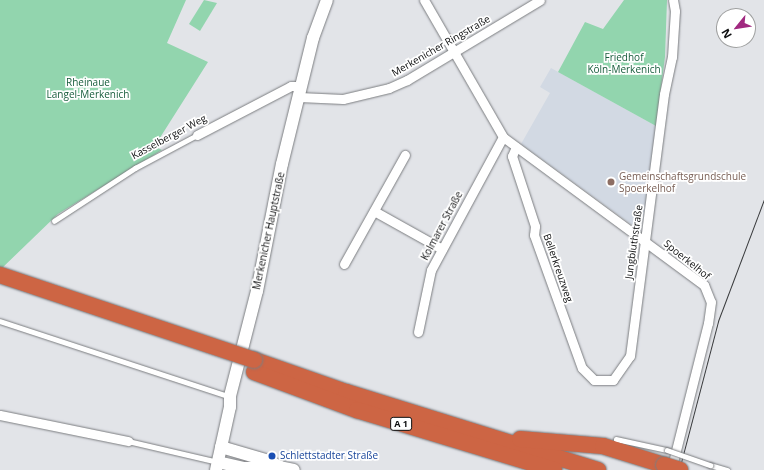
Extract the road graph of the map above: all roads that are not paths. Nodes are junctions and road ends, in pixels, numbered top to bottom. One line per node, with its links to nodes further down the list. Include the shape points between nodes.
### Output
1 (327, 0): 6 (street, Merkenicher Hauptstraße, via 313,38)
2 (424, 0): 5 (street)
3 (540, 0): 5 (street, Merkenicher Ringstraße)
4 (673, 0): 13 (street, Jungbluthstraße, via 675,11 672,57 664,94)
5 (453, 53): 6 (street, Merkenicher Ringstraße, via 407,80 364,96 326,100); 8 (street)
6 (300, 92): 7 (street, Kasselberger Weg, via 291,86); 22 (street, Merkenicher Hauptstraße, via 257,291)
7 (197, 135): 12 (lane, Kasselberger Weg, via 135,168)
8 (503, 137): 9 (street, Spoerkelhof); 14 (street, Kolmarer Straße)
9 (516, 147): 13 (street, Spoerkelhof); 21 (street, Bellerkreuzweg, via 512,156 535,226 534,235 561,304 568,334 587,376 594,380)
10 (405, 155): 11 (street)
11 (374, 211): 14 (street); 15 (street)
12 (54, 221)
13 (646, 242): 21 (street, Jungbluthstraße, via 630,356 613,380); 28 (street, Spoerkelhof, via 704,286 711,302 708,323)
14 (442, 249): 19 (street, Kolmarer Straße, via 431,270)
15 (344, 264)
16 (0, 275): 20 (highway, A 1, bridge)
17 (0, 287): 20 (highway, A 1)
18 (0, 322): 22 (lane)
19 (418, 332)
20 (252, 365): 24 (highway, A 1); 32 (highway, A 1, via 357,410)
21 (606, 381)
22 (230, 396): 27 (street, Merkenicher Hauptstraße, via 230,408)
23 (0, 415): 26 (street)
24 (463, 429): 28 (highway, A 1, via 525,440 603,446); 33 (highway, A 1)
25 (616, 440): 28 (lane)
26 (128, 441): 29 (lane)
27 (221, 447): 29 (street, Merkenicher Hauptstraße); 30 (street, via 269,461)
28 (667, 462): 34 (highway, A 1, bridge); 35 (lane, bridge, via 710,464)
29 (217, 466): 30 (street)
30 (280, 467): 31 (street)
31 (294, 470)
32 (554, 470)
33 (598, 470)
34 (680, 470)
35 (727, 470)

